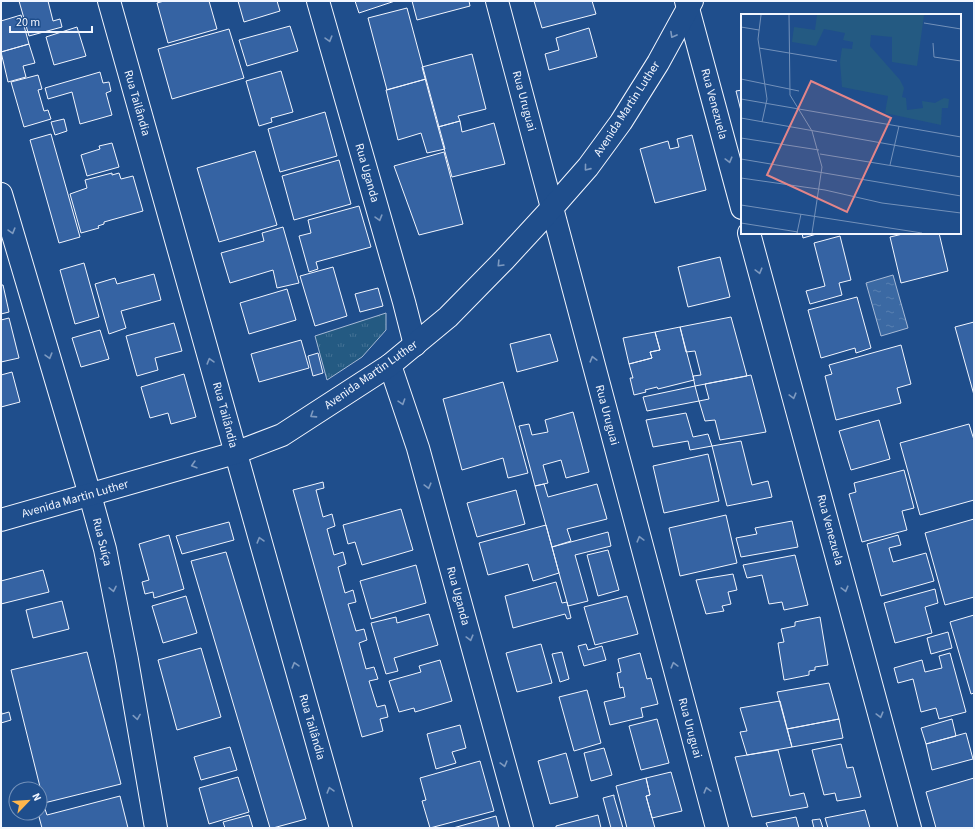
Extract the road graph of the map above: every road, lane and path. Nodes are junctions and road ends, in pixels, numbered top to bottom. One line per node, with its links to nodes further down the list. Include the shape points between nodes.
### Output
1 (109, 1): 11 (street, Rua Tailândia, one-way to 1)
2 (318, 1): 9 (street, Rua Uganda, one-way to 9)
3 (497, 1): 7 (street, Rua Uruguai)
4 (688, 3): 6 (street, Rua Venezuela, one-way to 6); 7 (street, Avenida Martin Luther, one-way to 7, via 658,63 622,122)
5 (1, 194): 12 (street, Rua Suíça, one-way to 12)
6 (741, 204)
7 (552, 208): 9 (street, Avenida Martin Luther, one-way to 9, via 448,317); 17 (street, Rua Uruguai, one-way to 7)
8 (749, 234): 18 (street, Rua Venezuela, one-way to 18)
9 (415, 345): 10 (street, Avenida Martin Luther)
10 (390, 365): 11 (street, Avenida Martin Luther, one-way to 11, via 282,435); 16 (street, Rua Uganda, one-way to 16, via 418,448)
11 (235, 453): 12 (street, Avenida Martin Luther, one-way to 12); 15 (street, Rua Tailândia, one-way to 11)
12 (90, 495): 13 (street, Avenida Martin Luther); 14 (street, Rua Suíça, one-way to 14, via 105,549 120,622)
13 (1, 520)
14 (156, 828)
15 (340, 828)
16 (522, 828)
17 (717, 828)
18 (910, 828)

